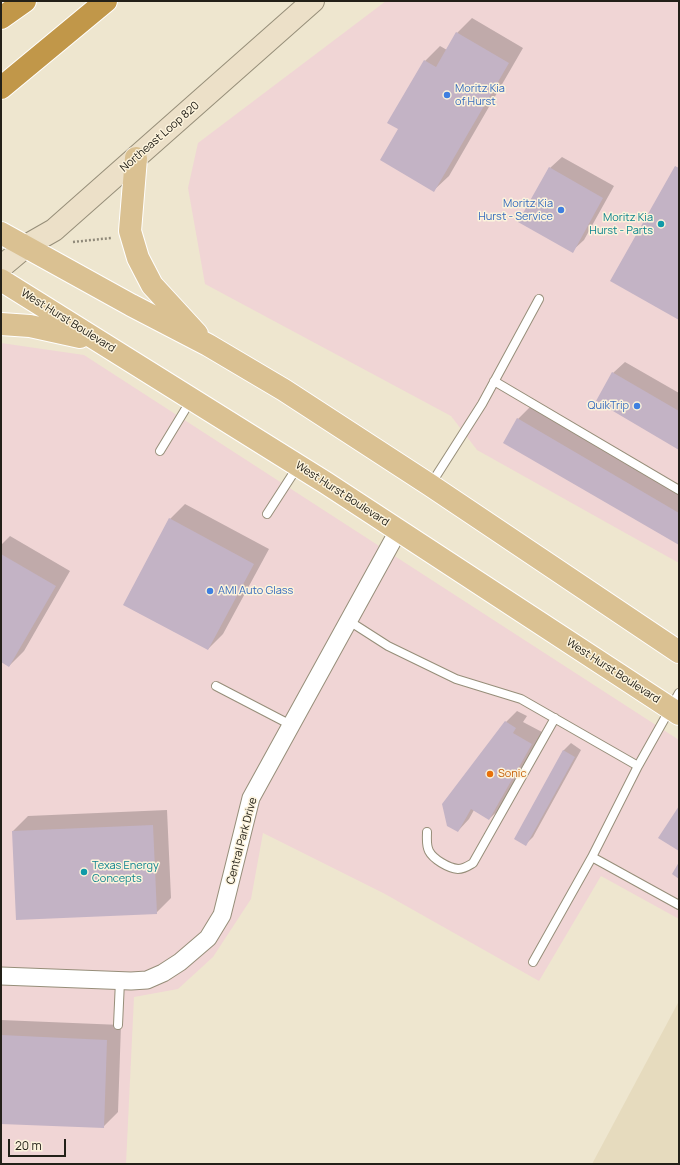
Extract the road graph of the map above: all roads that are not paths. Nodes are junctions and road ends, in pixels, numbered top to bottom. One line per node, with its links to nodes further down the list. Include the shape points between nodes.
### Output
1 (25, 1): 4 (highway)
2 (106, 1): 5 (highway)
3 (313, 1): 6 (main road, Northeast Loop 820)
4 (1, 18)
5 (1, 88)
6 (136, 158): 8 (main road, Northeast Loop 820, via 54,230); 13 (main road, via 130,231 138,258 152,285)
7 (1, 233): 8 (main road)
8 (26, 246): 9 (main road, Northeast Loop 820); 13 (main road, via 131,306)
9 (1, 267)
10 (1, 280): 14 (main road, West Hurst Boulevard)
11 (539, 299): 15 (lane)
12 (1, 324): 14 (main road, via 48,328)
13 (208, 345): 19 (main road, via 284,390)
14 (111, 348): 16 (main road, West Hurst Boulevard)
15 (494, 381): 19 (lane); 20 (lane)
16 (192, 398): 17 (lane); 18 (main road, West Hurst Boulevard)
17 (160, 451)
18 (298, 465): 21 (lane); 22 (main road, West Hurst Boulevard)
19 (430, 484): 24 (main road)
20 (679, 490)
21 (267, 514)
22 (398, 531): 23 (street, Central Park Drive); 26 (main road, West Hurst Boulevard)
23 (349, 621): 27 (lane, via 420,663 456,679 521,699); 28 (street, Central Park Drive)
24 (679, 652)
25 (216, 686): 28 (lane)
26 (676, 705): 29 (lane)
27 (555, 718): 29 (lane); 30 (lane, via 473,863 458,869 437,859 429,852 426,844)
28 (291, 725): 35 (street, Central Park Drive, via 252,798 222,915 208,938 163,973 147,980)
29 (638, 766): 31 (lane)
30 (427, 832)
31 (592, 857): 32 (lane); 33 (lane)
32 (679, 905)
33 (533, 962)
34 (1, 976): 35 (street, Central Park Drive)
35 (120, 981): 36 (lane)
36 (118, 1025)

